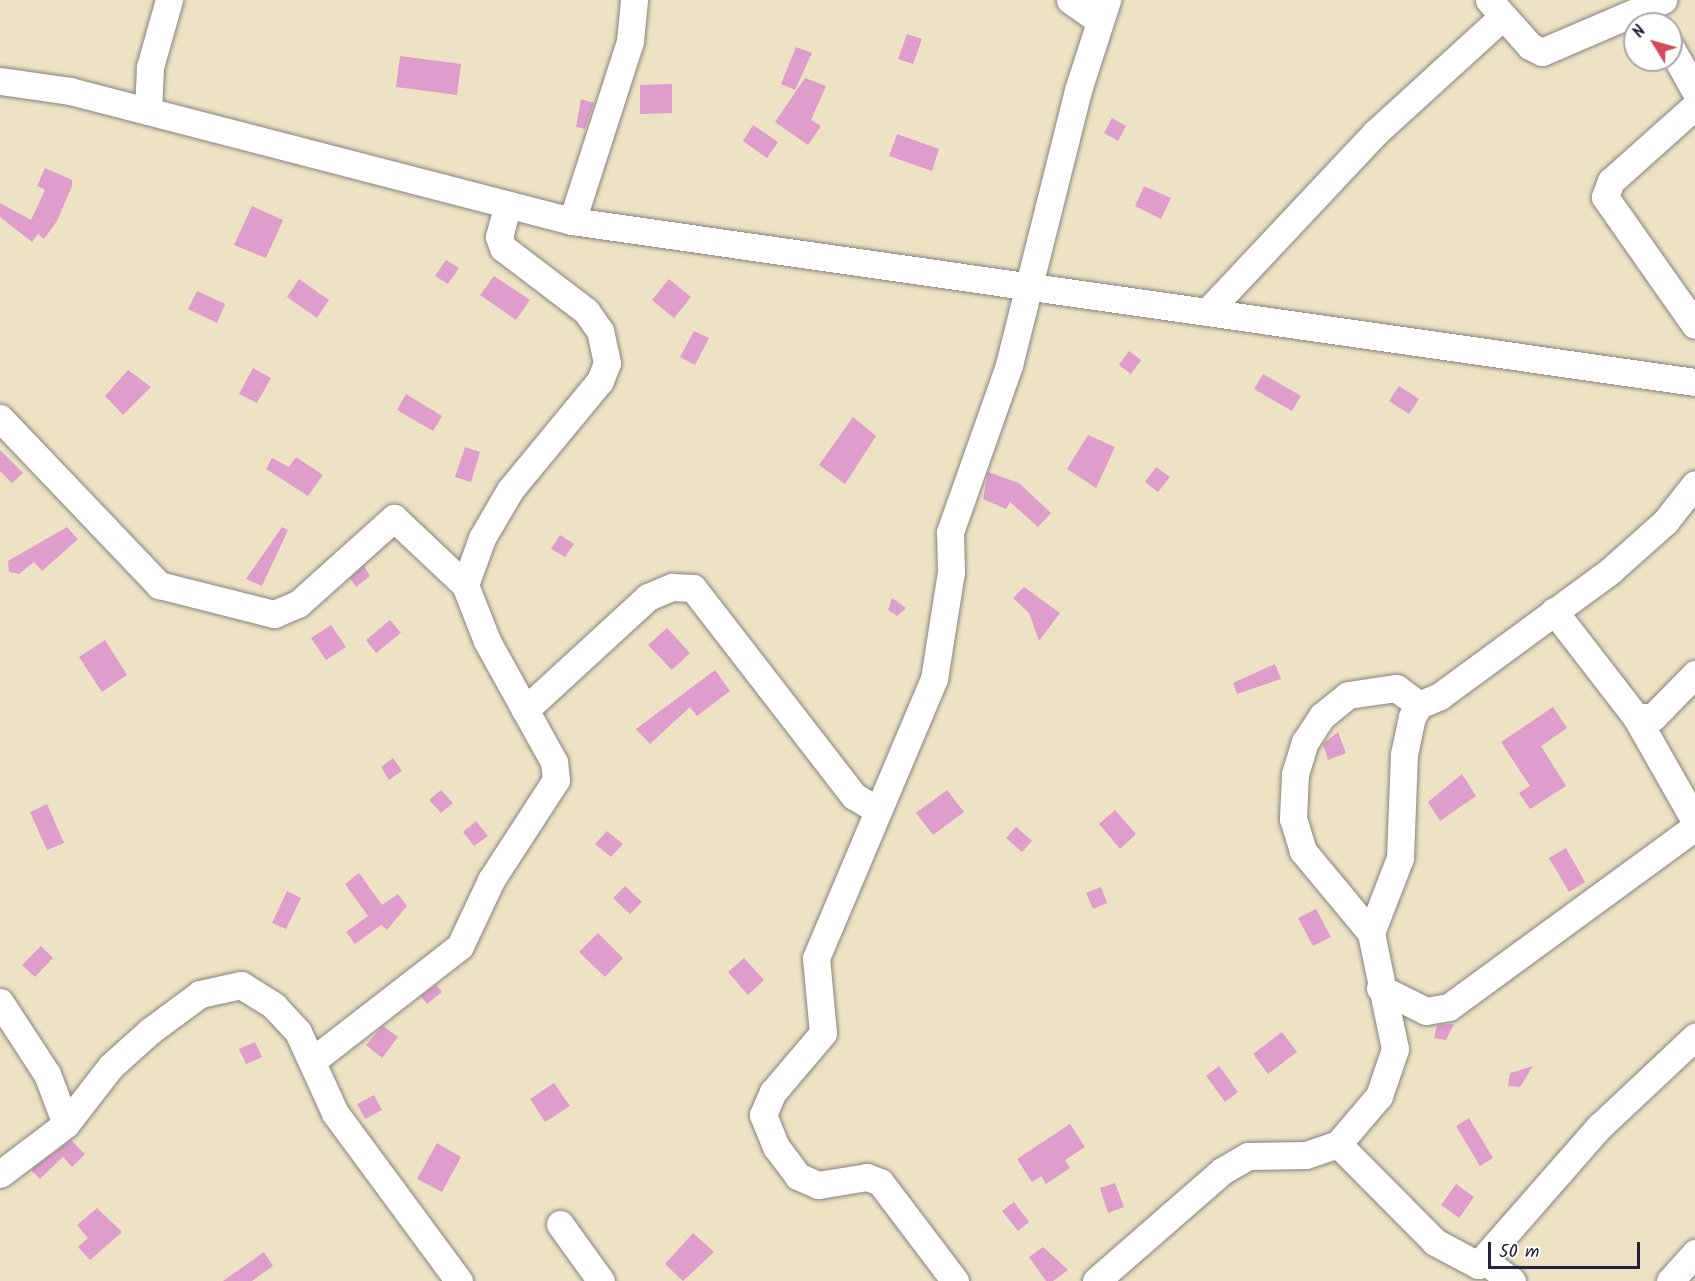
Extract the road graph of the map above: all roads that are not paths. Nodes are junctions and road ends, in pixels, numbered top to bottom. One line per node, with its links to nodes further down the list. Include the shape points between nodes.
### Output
1 (169, 0): 11 (street, via 150,67)
2 (634, 0): 13 (street, via 630,41)
3 (1070, 0): 5 (street)
4 (1496, 9): 6 (street, via 1542,52); 15 (street)
5 (1103, 10): 14 (street)
6 (1656, 10)
7 (1683, 70): 9 (street)
8 (0, 81): 11 (street)
9 (1695, 91)
10 (1695, 106): 16 (street, via 1611,181 1605,197)
11 (148, 111): 12 (street)
12 (507, 208): 13 (street); 20 (street, via 499,237 503,249 586,310 600,331 607,363 600,381 510,490 482,538)
13 (572, 221): 14 (street)
14 (1026, 285): 15 (street); 26 (street, via 994,414 950,532 951,572 934,679)
15 (1208, 311): 17 (street)
16 (1695, 325)
17 (1695, 382)
18 (0, 418): 20 (street, via 159,585 274,614 298,604 394,518)
19 (1695, 484): 21 (street, via 1665,522)
20 (465, 585): 24 (street, via 487,641)
21 (1554, 611): 23 (street, via 1440,696); 25 (street)
22 (1695, 674): 25 (street, via 1653,717)
23 (1419, 705): 29 (street, via 1404,754 1400,858); 29 (street, via 1395,688 1348,695 1322,716 1305,742 1296,774 1293,819 1303,851)
24 (525, 710): 26 (street, via 648,597 672,587 693,588 854,796); 33 (street, via 554,762 556,780 550,796 491,880 460,946)
25 (1636, 717): 27 (street)
26 (877, 810): 42 (street, via 816,958 824,1033 773,1092 763,1115 776,1147 798,1176 818,1185 867,1177 880,1182)
27 (1695, 821)
28 (1695, 827): 30 (street, via 1449,1007 1426,1011)
29 (1371, 933): 30 (street)
30 (1380, 988): 35 (street, via 1395,1049 1391,1074 1379,1096)
31 (0, 1002): 34 (street, via 47,1074)
32 (1695, 1037): 39 (street, via 1599,1127)
33 (312, 1061): 34 (street, via 298,1032 274,1006 241,985 224,985 200,994 130,1047); 40 (street, via 335,1113)
34 (66, 1124): 36 (street)
35 (1338, 1144): 39 (street, via 1435,1242 1472,1264); 43 (street, via 1305,1155 1278,1152 1239,1161)
36 (0, 1174)
37 (560, 1224): 41 (street)
38 (1695, 1253): 45 (street)
39 (1486, 1262): 44 (street)
40 (459, 1281)
41 (602, 1281)
42 (955, 1281)
43 (1096, 1281)
44 (1512, 1281)
45 (1670, 1281)

